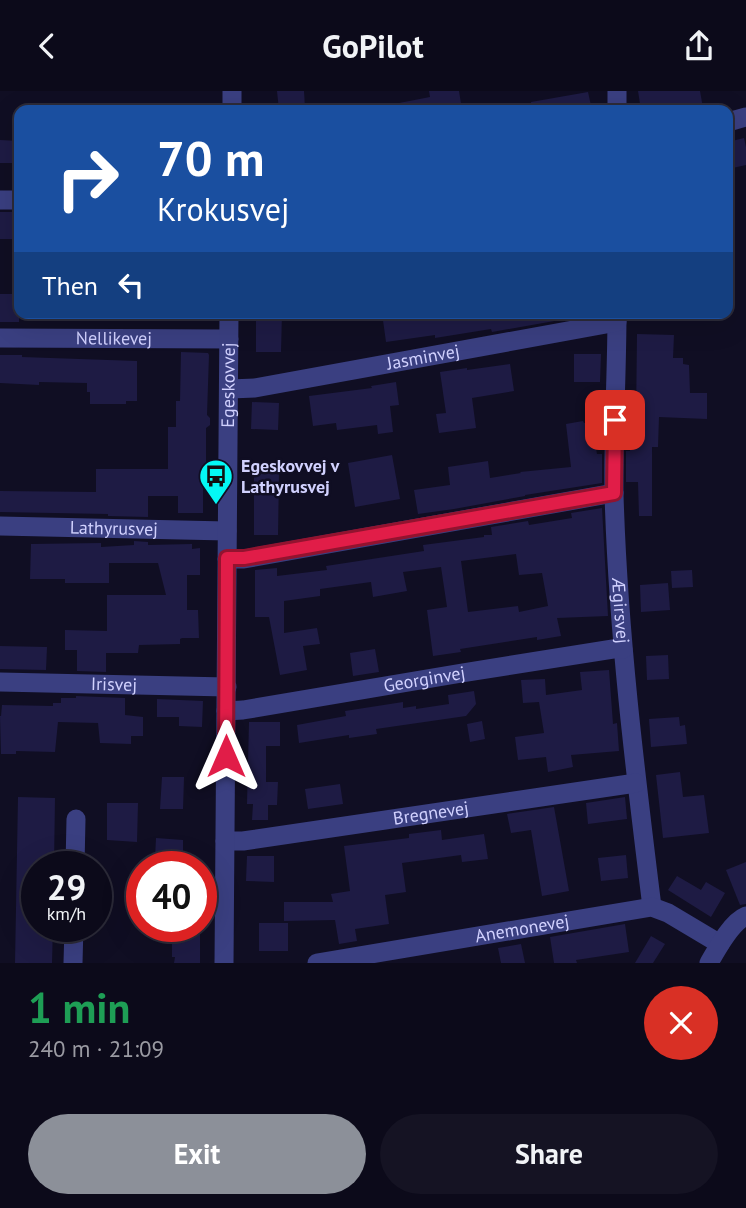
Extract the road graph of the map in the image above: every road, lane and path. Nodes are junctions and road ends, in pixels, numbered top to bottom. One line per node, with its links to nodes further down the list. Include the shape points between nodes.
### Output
1 (229, 319): 5 (street, Egeskovvej)
2 (612, 319): 6 (street, Jasminvej, via 255,388)
3 (617, 319): 7 (street, Ægirsvej)
4 (0, 338): 5 (street, Nellikevej)
5 (229, 339): 6 (street, Egeskovvej)
6 (230, 389): 9 (street, Egeskovvej)
7 (614, 493): 10 (street); 11 (street, Ægirsvej)
8 (0, 526): 9 (street, Lathyrusvej)
9 (227, 531): 10 (street, Egeskovvej)
10 (227, 558): 13 (street, Egeskovvej)
11 (623, 649): 14 (street, Georginvej); 15 (street, Ægirsvej)
12 (0, 682): 13 (street, Irisvej)
13 (227, 687): 14 (street, Egeskovvej)
14 (226, 711): 17 (street, Egeskovvej)
15 (636, 783): 17 (street, Bregnevej); 19 (street, Ægirsvej)
16 (76, 819): 18 (street)
17 (225, 841): 24 (street, Egeskovvej)
18 (75, 851)
19 (652, 907): 22 (street); 25 (street, Anemonevej)
20 (746, 916): 22 (street)
21 (74, 942): 23 (street)
22 (720, 944): 26 (street)
23 (73, 963)
24 (224, 963)
25 (317, 963)
26 (709, 963)

